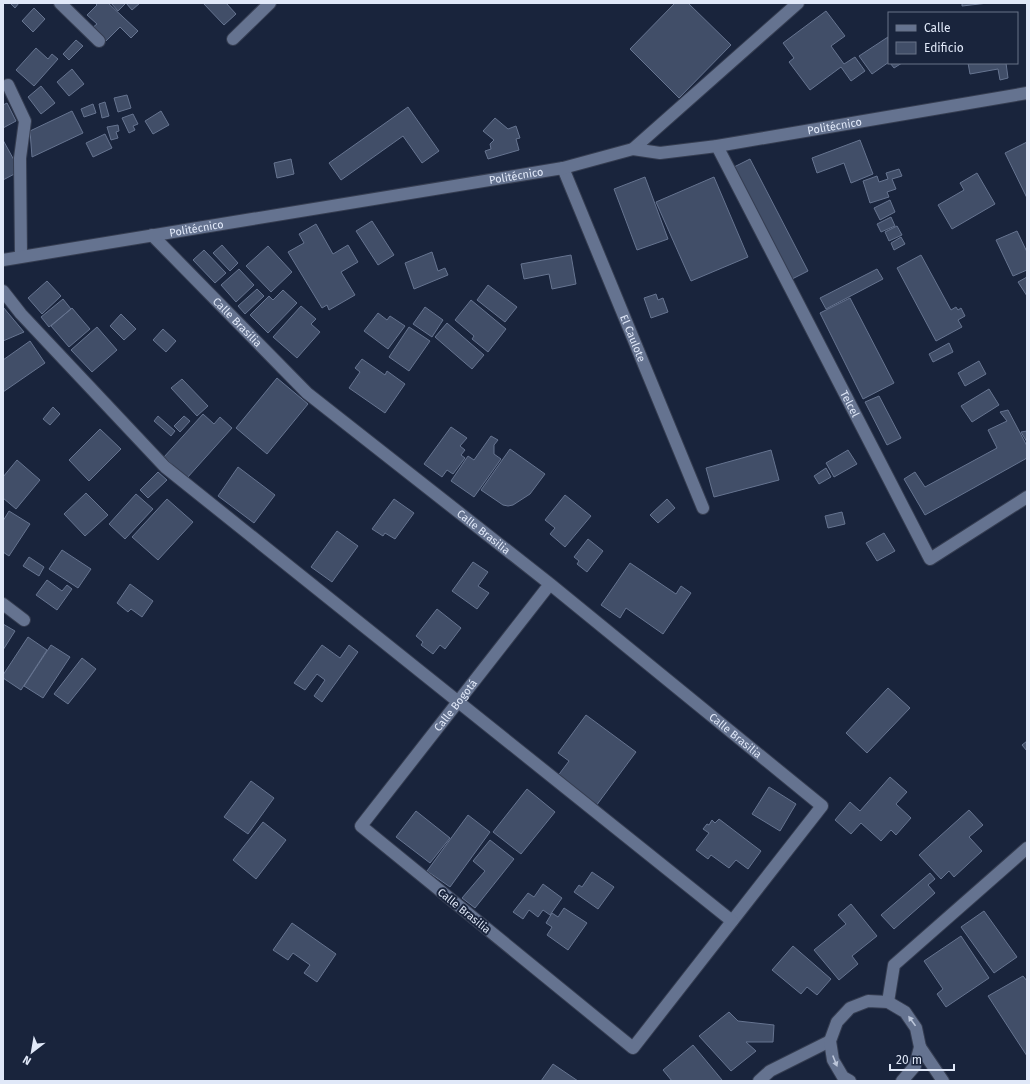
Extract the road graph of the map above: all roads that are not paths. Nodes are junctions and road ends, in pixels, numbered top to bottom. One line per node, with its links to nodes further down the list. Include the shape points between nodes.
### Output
1 (60, 3): 5 (street)
2 (270, 3): 4 (street)
3 (798, 3): 9 (street)
4 (233, 39)
5 (99, 41)
6 (8, 85): 12 (street, via 25,121 20,158)
7 (1027, 93): 8 (street, Politécnico)
8 (718, 146): 9 (street, Politécnico, via 660,153); 15 (street, Telcel, via 930,559)
9 (633, 149): 10 (street, Politécnico)
10 (563, 168): 11 (street, Politécnico); 16 (street, El Caulote)
11 (152, 235): 12 (street, Politécnico); 17 (street, Calle Brasilia, via 307,393)
12 (21, 256): 13 (street, Politécnico)
13 (3, 260)
14 (3, 291): 20 (street, via 21,314 165,467)
15 (1027, 496)
16 (703, 508)
17 (550, 584): 20 (street, Calle Bogotá); 23 (street, Calle Brasilia, via 822,806)
18 (3, 604): 19 (street)
19 (24, 620)
20 (458, 703): 21 (street, Calle Bogotá); 23 (street)
21 (360, 826): 23 (street, Calle Brasilia, via 633,1048)
22 (1027, 848): 24 (street, via 894,965)
23 (732, 921)
24 (888, 1002): 25 (street, via 868,1001 850,1008 837,1022); 26 (street, one-way to 24, via 916,1028 905,1012)
25 (830, 1041): 27 (street, via 770,1071); 28 (street, one-way to 28, via 833,1060 843,1077)
26 (920, 1048): 29 (street, via 915,1066); 30 (street)
27 (759, 1081)
28 (850, 1081)
29 (902, 1081)
30 (944, 1081)

